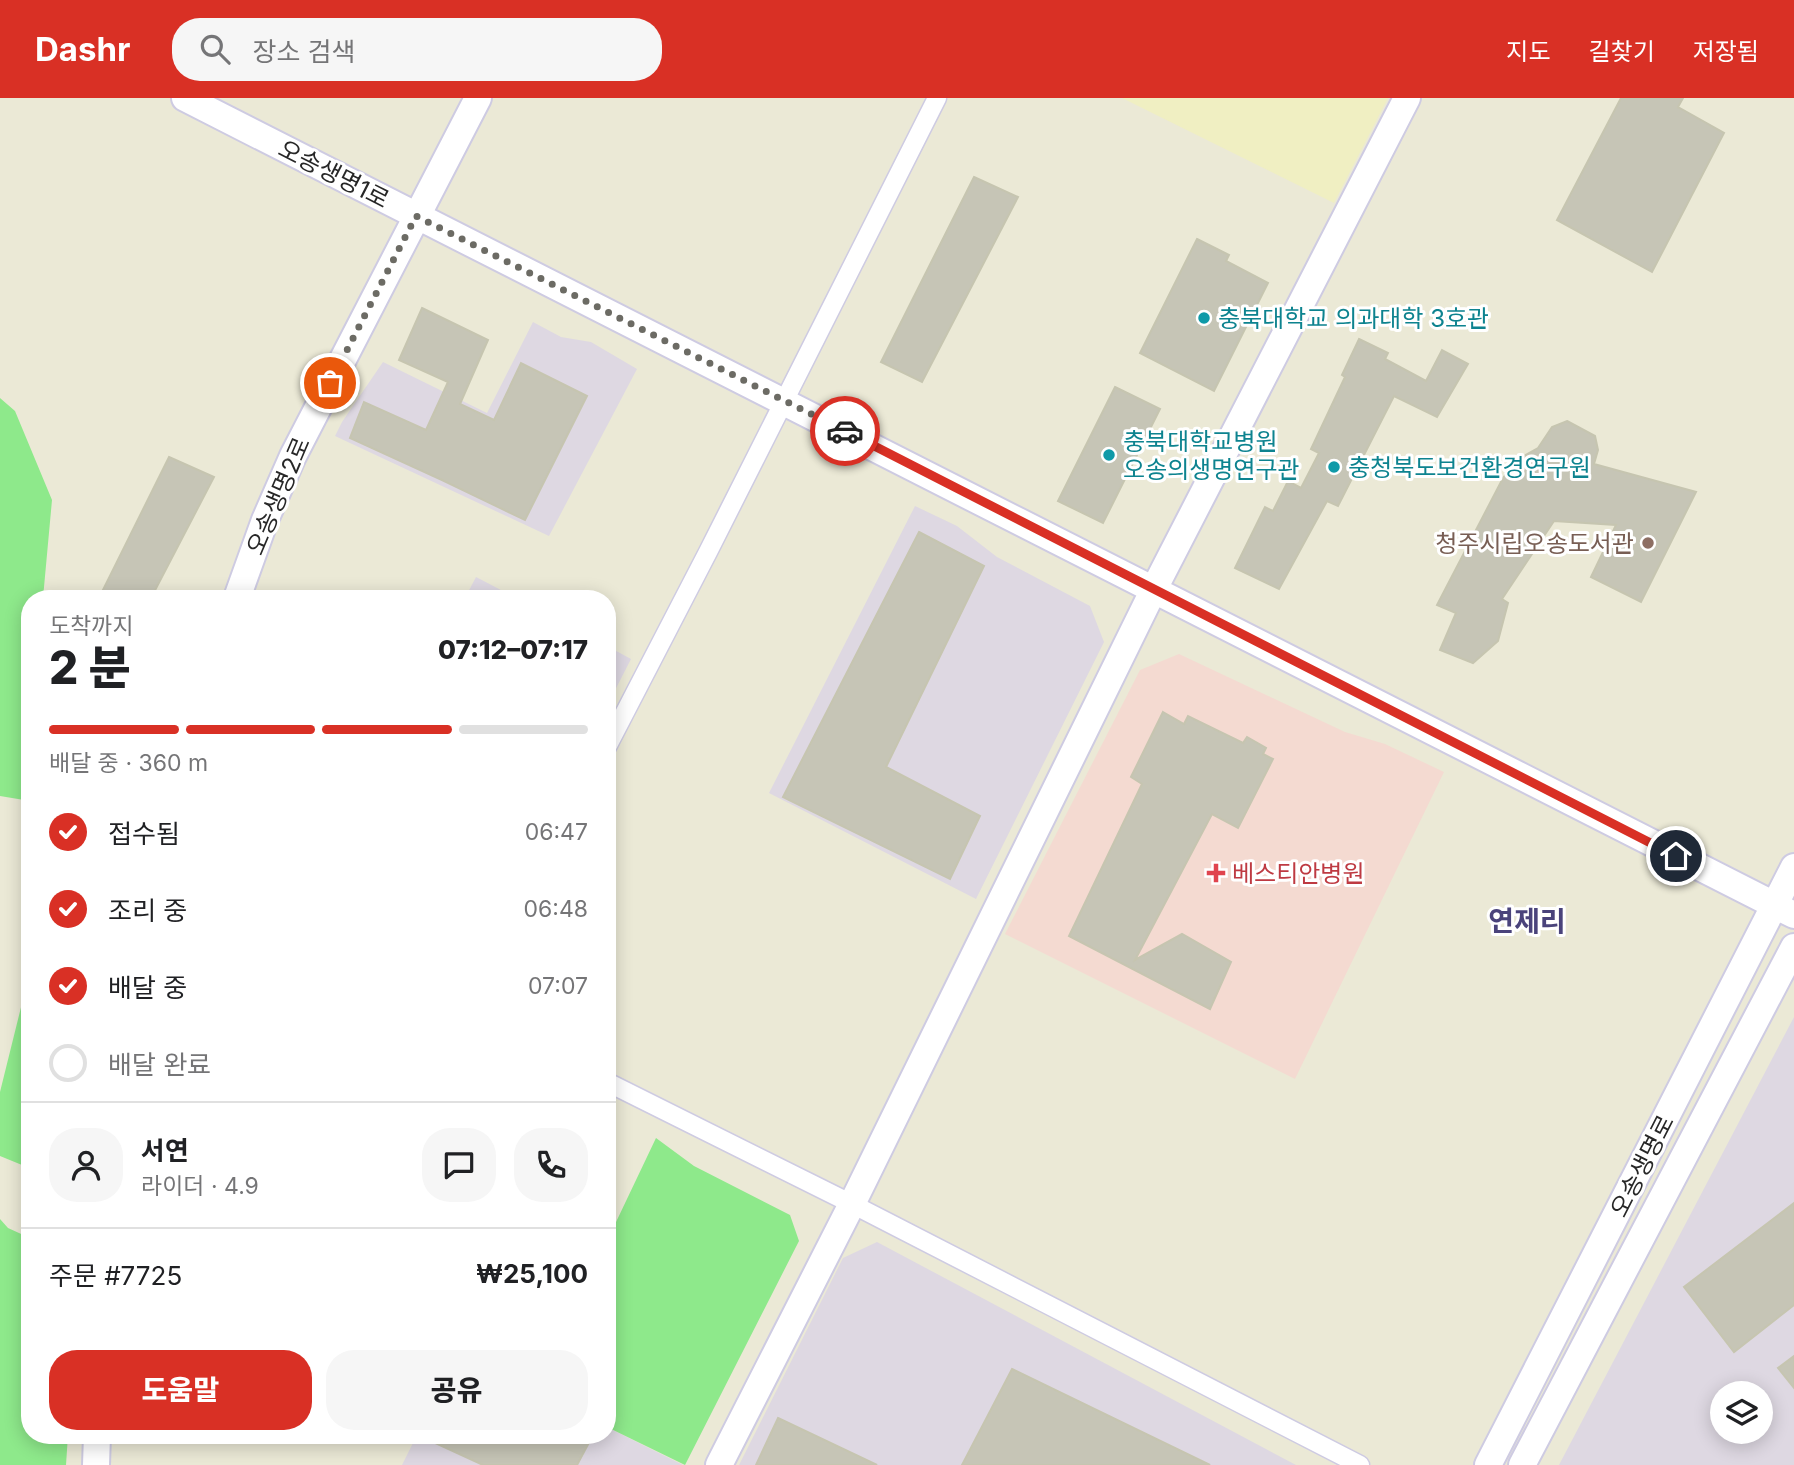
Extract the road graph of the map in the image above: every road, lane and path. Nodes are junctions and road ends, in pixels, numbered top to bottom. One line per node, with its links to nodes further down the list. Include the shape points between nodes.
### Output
1 (186, 98): 5 (street, 오송생명1로)
2 (478, 98): 5 (street, 오송생명2로)
3 (937, 98): 6 (street)
4 (1407, 98): 7 (street)
5 (416, 216): 6 (street, 오송생명1로); 8 (street, 오송생명2로, via 293,456)
6 (785, 400): 7 (street, 오송생명1로); 9 (street)
7 (1154, 589): 11 (street, 오송생명1로); 14 (street)
8 (240, 590)
9 (616, 729)
10 (1794, 867): 11 (street, 오송생명로)
11 (1784, 911): 19 (street, 오송생명로)
12 (1794, 947): 20 (street, 오송생명로)
13 (616, 1086): 14 (street)
14 (852, 1204): 17 (street); 18 (street)
15 (97, 1444): 16 (street)
16 (96, 1465)
17 (719, 1465)
18 (1360, 1465)
19 (1488, 1465)
20 (1522, 1465)

